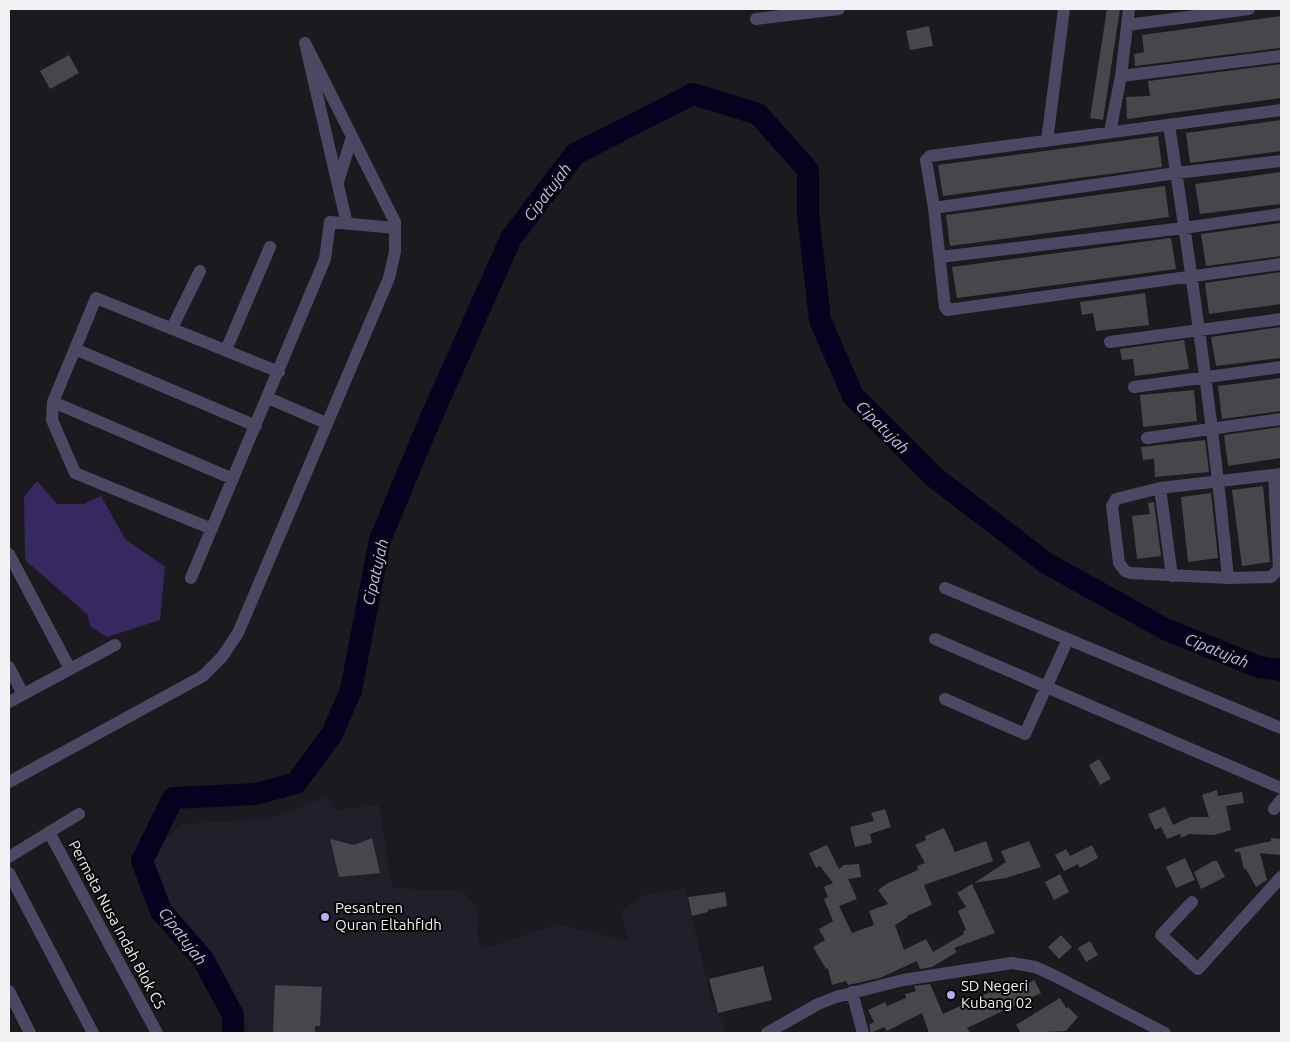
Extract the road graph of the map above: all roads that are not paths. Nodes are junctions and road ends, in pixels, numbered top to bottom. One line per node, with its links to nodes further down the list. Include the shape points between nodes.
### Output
1 (839, 9): 5 (street)
2 (1064, 9): 13 (street)
3 (1129, 9): 6 (street)
4 (1249, 9): 6 (street)
5 (756, 18)
6 (1127, 25): 8 (street)
7 (1281, 56): 8 (street)
8 (1121, 76): 11 (street)
9 (1281, 110): 10 (street)
10 (1169, 125): 11 (street); 15 (street)
11 (1110, 132): 13 (street)
12 (352, 137): 16 (street); 16 (street, via 305,43); 20 (street, via 395,222)
13 (1047, 141): 17 (street, via 928,157)
14 (1281, 161): 15 (street)
15 (1176, 173): 17 (street); 21 (street)
16 (338, 185): 19 (street)
17 (934, 208): 23 (street)
18 (1281, 214): 21 (street)
19 (347, 224): 20 (street); 34 (street, via 330,222 325,260)
20 (395, 228): 40 (street, via 395,252 389,278)
21 (1184, 228): 23 (street); 26 (street)
22 (270, 247): 32 (street)
23 (940, 257): 26 (street, via 947,310)
24 (1281, 264): 26 (street)
25 (200, 271): 28 (street)
26 (1192, 277): 29 (street)
27 (1281, 319): 29 (street)
28 (172, 328): 31 (street, via 96,298); 32 (street)
29 (1199, 331): 30 (street); 35 (street)
30 (1110, 342)
31 (75, 349): 38 (street); 41 (street)
32 (226, 350): 34 (street)
33 (1281, 367): 35 (street)
34 (279, 372): 37 (street)
35 (1206, 377): 36 (street); 42 (street)
36 (1134, 387)
37 (268, 398): 40 (street); 41 (street)
38 (53, 402): 45 (street); 48 (street, via 52,420 75,473)
39 (1281, 419): 42 (street)
40 (326, 423): 64 (street, via 238,633 222,658 203,676)
41 (256, 426): 45 (street)
42 (1211, 429): 43 (street); 46 (street)
43 (1147, 438)
44 (1277, 474): 46 (street); 52 (street, via 1279,569 1271,577)
45 (233, 479): 48 (street)
46 (1219, 482): 47 (street); 52 (street)
47 (1160, 488): 50 (street); 50 (street, via 1116,499 1111,510 1122,567 1130,573)
48 (212, 529): 51 (street)
49 (9, 554): 58 (street)
50 (1172, 576): 52 (street)
51 (191, 578)
52 (1228, 578)
53 (945, 588): 55 (street)
54 (935, 639): 59 (street)
55 (1068, 639): 59 (street); 63 (street)
56 (115, 645): 58 (street)
57 (9, 667): 60 (street)
58 (70, 669): 60 (street)
59 (1046, 687): 61 (street, via 1025,734); 65 (street)
60 (23, 694): 62 (street)
61 (945, 699)
62 (9, 702)
63 (1281, 728)
64 (9, 782)
65 (1281, 788)
66 (79, 814): 67 (street)
67 (49, 832): 68 (street); 76 (street, Permata Nusa Indah Blok C5)
68 (9, 857)
69 (9, 873): 75 (street)
70 (1281, 877): 71 (street, via 1198,969 1161,935)
71 (1192, 902)
72 (9, 991): 74 (street)
73 (852, 992): 77 (street, via 818,1004); 78 (street); 79 (street, via 996,964 1023,964 1052,974)
74 (30, 1033)
75 (93, 1033)
76 (157, 1033)
77 (767, 1033)
78 (863, 1033)
79 (1165, 1033)

